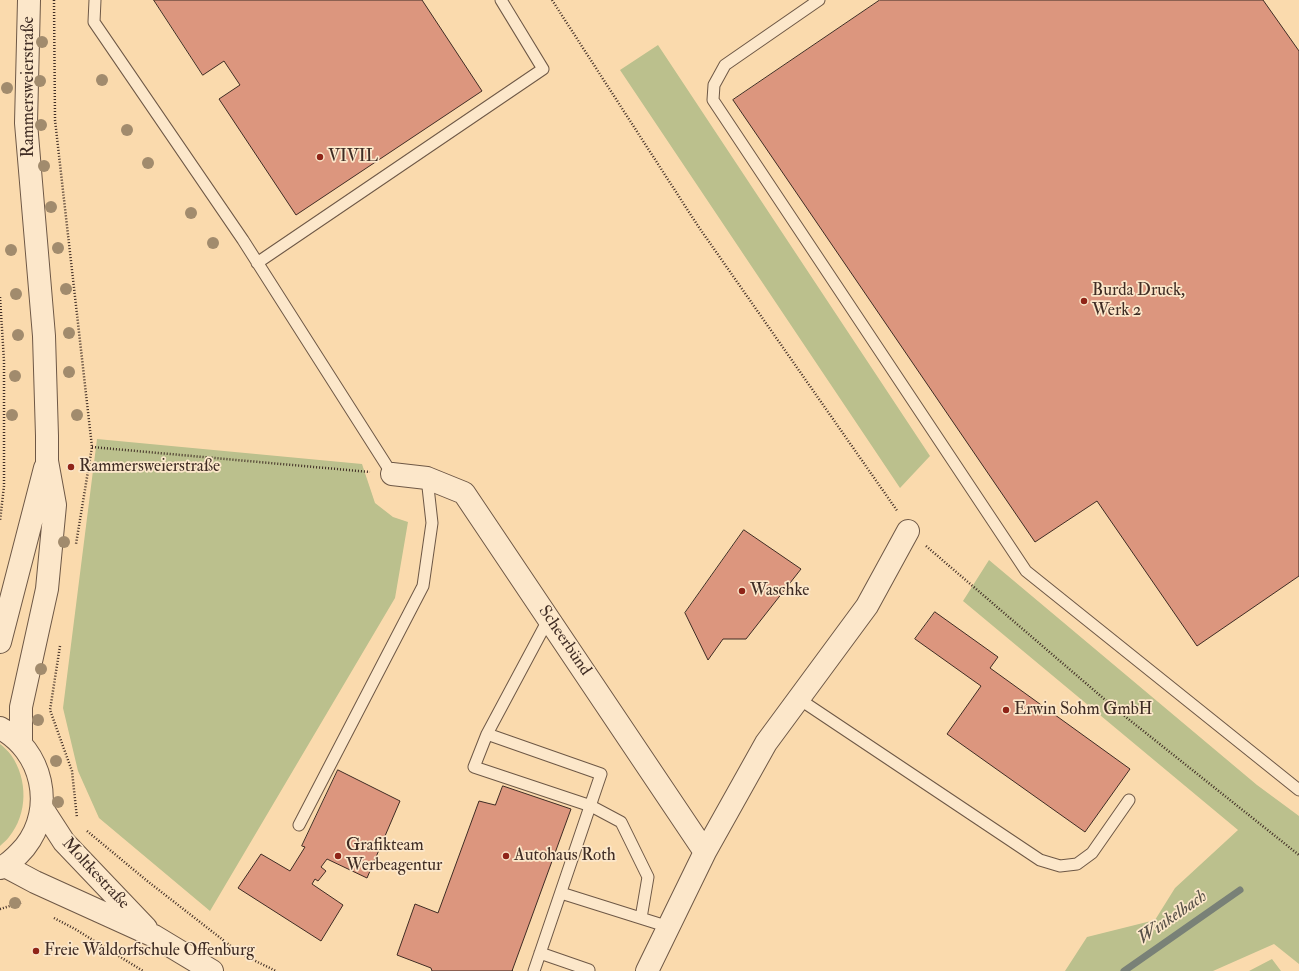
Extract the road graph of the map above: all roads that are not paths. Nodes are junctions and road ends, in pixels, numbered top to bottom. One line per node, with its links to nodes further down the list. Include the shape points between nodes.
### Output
1 (29, 0): 6 (street, Rammersweierstraße, via 26,123 44,336)
2 (95, 0): 5 (lane, via 94,22)
3 (501, 0): 5 (lane, via 543,69)
4 (819, 0): 16 (lane, via 725,65 714,85 713,100 1026,571)
5 (257, 263): 7 (lane)
6 (47, 461): 11 (street, Rammersweierstraße); 15 (street, Rammersweierstraße, via 55,505 47,589 21,707)
7 (392, 474): 8 (street, Scheerbünd)
8 (427, 478): 10 (street, Scheerbünd, via 464,493); 20 (lane, via 432,523 423,586)
9 (908, 531): 12 (street, via 867,606)
10 (549, 618): 14 (lane); 21 (street, Scheerbünd)
11 (0, 642)
12 (799, 699): 17 (lane, via 1040,860 1060,866 1077,864 1092,853); 21 (street, via 766,743)
13 (0, 728): 15 (street)
14 (487, 734): 18 (lane, via 601,774); 18 (lane, via 474,767)
15 (21, 743): 19 (street, via 31,757 38,774)
16 (1299, 790)
17 (1129, 800)
18 (591, 806): 23 (lane); 24 (lane, via 620,822 648,877)
19 (42, 808): 22 (street, via 38,826 30,841 19,855); 26 (street, Moltkestraße, via 64,842)
20 (299, 825)
21 (705, 852): 25 (street)
22 (2, 867): 26 (street, Moltkestraße)
23 (561, 893): 24 (lane); 27 (lane)
24 (641, 918): 25 (lane)
25 (669, 927): 31 (street)
26 (154, 936): 29 (street, Moltkestraße)
27 (540, 953): 28 (lane); 30 (lane)
28 (589, 970)
29 (212, 971)
30 (534, 971)
31 (647, 971)

